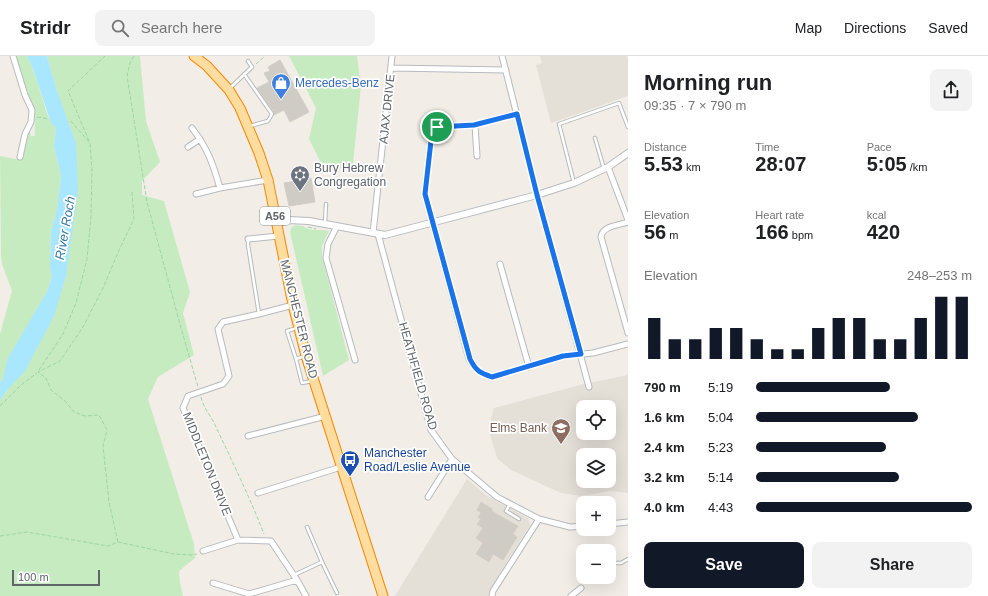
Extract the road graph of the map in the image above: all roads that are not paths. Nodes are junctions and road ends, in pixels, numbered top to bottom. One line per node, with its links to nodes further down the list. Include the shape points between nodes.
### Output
1 (13, 56): 20 (street, via 32,110 30,126 25,134)
2 (194, 56): 9 (highway, MANCHESTER ROAD / A56)
3 (392, 56): 6 (street, AJAX DRIVE)
4 (502, 56): 7 (street)
5 (248, 61): 8 (lane, via 252,67)
6 (391, 68): 7 (street); 33 (street, AJAX DRIVE)
7 (506, 70): 10 (street)
8 (244, 74): 9 (lane); 12 (lane, via 272,114 268,121)
9 (229, 90): 12 (highway, MANCHESTER ROAD / A56)
10 (517, 114): 11 (street); 26 (street)
11 (474, 125): 19 (street); 29 (street, via 437,127 432,132 425,194)
12 (248, 126): 22 (highway, MANCHESTER ROAD / A56)
13 (628, 127): 23 (lane, via 619,102 559,124)
14 (192, 128): 16 (street)
15 (595, 138): 21 (lane)
16 (200, 139): 17 (street); 24 (street, via 211,158)
17 (188, 147)
18 (628, 153): 21 (street)
19 (477, 156)
20 (20, 157)
21 (606, 169): 23 (street); 28 (street)
22 (268, 180): 24 (street); 30 (highway, MANCHESTER ROAD / A56)
23 (574, 183): 26 (street)
24 (220, 188): 25 (street)
25 (196, 194)
26 (537, 195): 29 (street); 42 (street)
27 (326, 204): 31 (lane)
28 (628, 221): 40 (street, via 604,230 601,237)
29 (432, 223): 33 (street, via 385,235); 46 (street, via 474,368 492,377)
30 (276, 224): 31 (street, via 289,220); 34 (highway, MANCHESTER ROAD / A56)
31 (322, 225): 32 (street)
32 (337, 226): 33 (street); 45 (street, via 328,244 326,258)
33 (375, 233): 51 (street, HEATHFIELD ROAD, via 431,430)
34 (278, 236): 35 (street); 37 (highway, MANCHESTER ROAD / A56)
35 (248, 240): 38 (lane)
36 (500, 264): 46 (street)
37 (293, 305): 38 (street, MIDDLETON DRIVE); 39 (highway, MANCHESTER ROAD / A56)
38 (259, 314): 62 (street, MIDDLETON DRIVE, via 223,322 218,329 229,376 223,384 188,396 183,408)
39 (299, 327): 43 (highway, MANCHESTER ROAD / A56); 44 (lane, via 287,331)
40 (628, 333)
41 (628, 344): 42 (street)
42 (581, 354): 46 (street, via 563,356); 48 (street)
43 (306, 356): 44 (lane); 47 (highway, MANCHESTER ROAD / A56)
44 (296, 359): 47 (lane, via 302,384)
45 (355, 360)
46 (529, 367)
47 (314, 381): 49 (highway, MANCHESTER ROAD / A56)
48 (589, 388)
49 (326, 416): 50 (street); 52 (highway, MANCHESTER ROAD / A56)
50 (248, 436)
51 (452, 459): 54 (street); 55 (street, HEATHFIELD ROAD, via 497,497)
52 (342, 467): 53 (street); 72 (highway, MANCHESTER ROAD / A56)
53 (258, 493)
54 (428, 497)
55 (510, 504): 56 (lane, via 506,511); 57 (street, HEATHFIELD ROAD)
56 (519, 519)
57 (539, 519): 61 (street, HEATHFIELD ROAD); 73 (street)
58 (628, 522): 59 (street)
59 (616, 523)
60 (307, 527): 65 (lane)
61 (576, 527)
62 (238, 540): 63 (street); 67 (street, via 270,540)
63 (203, 551)
64 (628, 559): 66 (lane)
65 (322, 562): 67 (lane); 70 (lane)
66 (616, 563)
67 (295, 577): 68 (street, via 249,594); 71 (street)
68 (213, 583)
69 (581, 588): 74 (street)
70 (337, 594)
71 (306, 596)
72 (383, 596)
73 (492, 596)
74 (571, 596)

